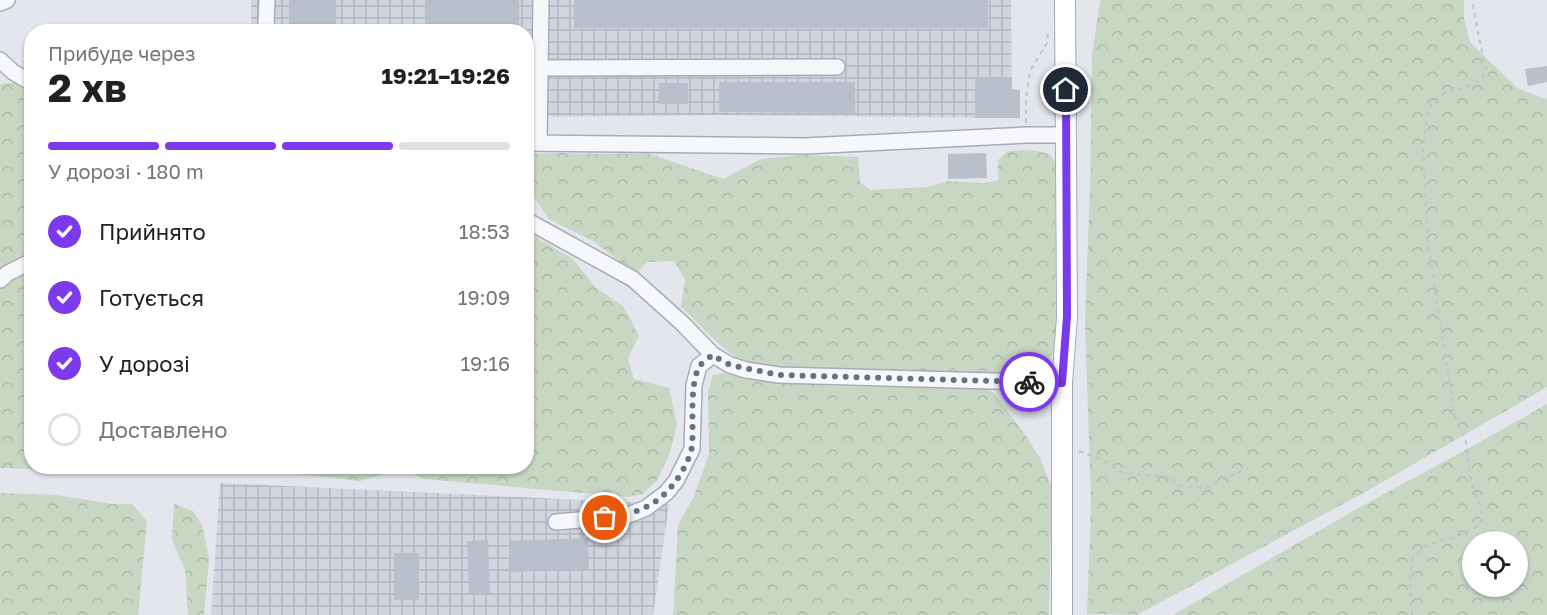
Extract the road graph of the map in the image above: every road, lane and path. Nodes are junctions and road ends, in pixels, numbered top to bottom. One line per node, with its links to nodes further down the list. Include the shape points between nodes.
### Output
1 (7, 0): 6 (street)
2 (267, 0): 7 (street)
3 (541, 0): 10 (street)
4 (1065, 0): 15 (main road)
5 (1472, 0): 26 (path, via 1487,72 1478,81 1447,91 1432,103 1423,149 1428,245 1447,369 1455,418 1466,442 1471,481 1482,511 1480,525 1426,546 1413,558)
6 (0, 3)
7 (266, 24)
8 (1049, 25): 14 (path, via 1047,43 1030,71)
9 (0, 60): 13 (street)
10 (534, 60)
11 (837, 67): 12 (street)
12 (534, 69)
13 (24, 78)
14 (1027, 135): 15 (street); 16 (street, via 805,146)
15 (1066, 135): 21 (main road, via 1067,316)
16 (534, 143)
17 (534, 224): 20 (street, via 633,279)
18 (24, 265): 19 (street)
19 (0, 280)
20 (712, 355): 21 (street, via 730,365 779,375); 24 (street, via 699,366 694,385 692,449 666,493 646,508 626,516)
21 (1062, 383): 22 (main road)
22 (1062, 444): 23 (path, via 1105,461 1122,473 1169,477 1182,486 1207,488); 25 (main road)
23 (1248, 468)
24 (556, 522)
25 (1062, 615)
26 (1412, 615)

